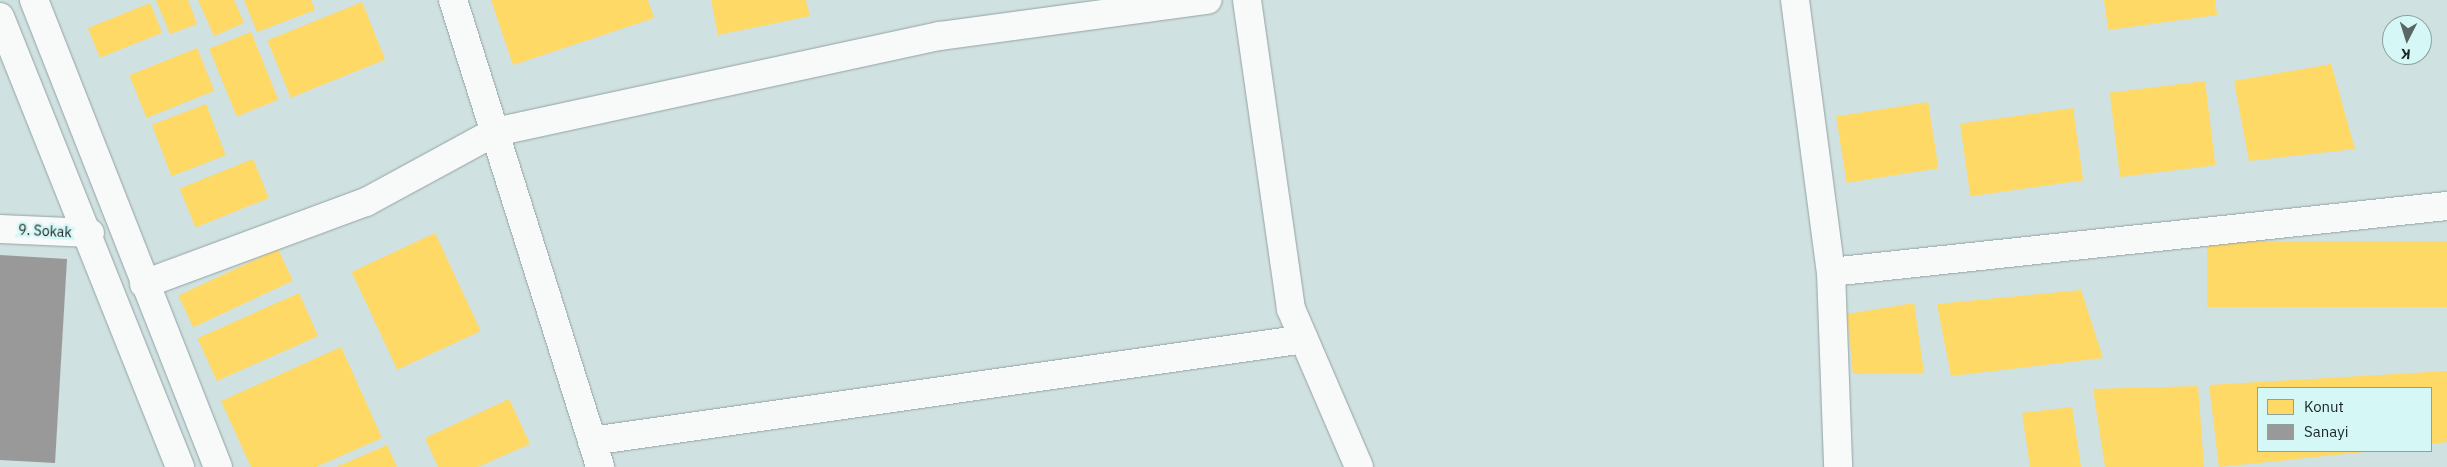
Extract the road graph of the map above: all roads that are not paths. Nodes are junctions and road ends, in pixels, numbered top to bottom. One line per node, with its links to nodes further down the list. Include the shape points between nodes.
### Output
1 (34, 0): 13 (street)
2 (453, 0): 8 (street)
3 (1208, 0): 6 (street)
4 (1247, 0): 14 (street, via 1291,309)
5 (1794, 0): 12 (street)
6 (1171, 2): 8 (street, via 940,36)
7 (0, 17): 11 (street)
8 (495, 132): 13 (street, via 366,202); 15 (street)
9 (2447, 206): 12 (street)
10 (0, 229): 11 (street, 9. Sokak)
11 (90, 233): 16 (street)
12 (1831, 272): 20 (street)
13 (144, 284): 17 (street)
14 (1304, 339): 15 (street); 19 (street)
15 (592, 441): 18 (street)
16 (180, 467)
17 (218, 467)
18 (600, 467)
19 (1359, 467)
20 (1838, 467)

